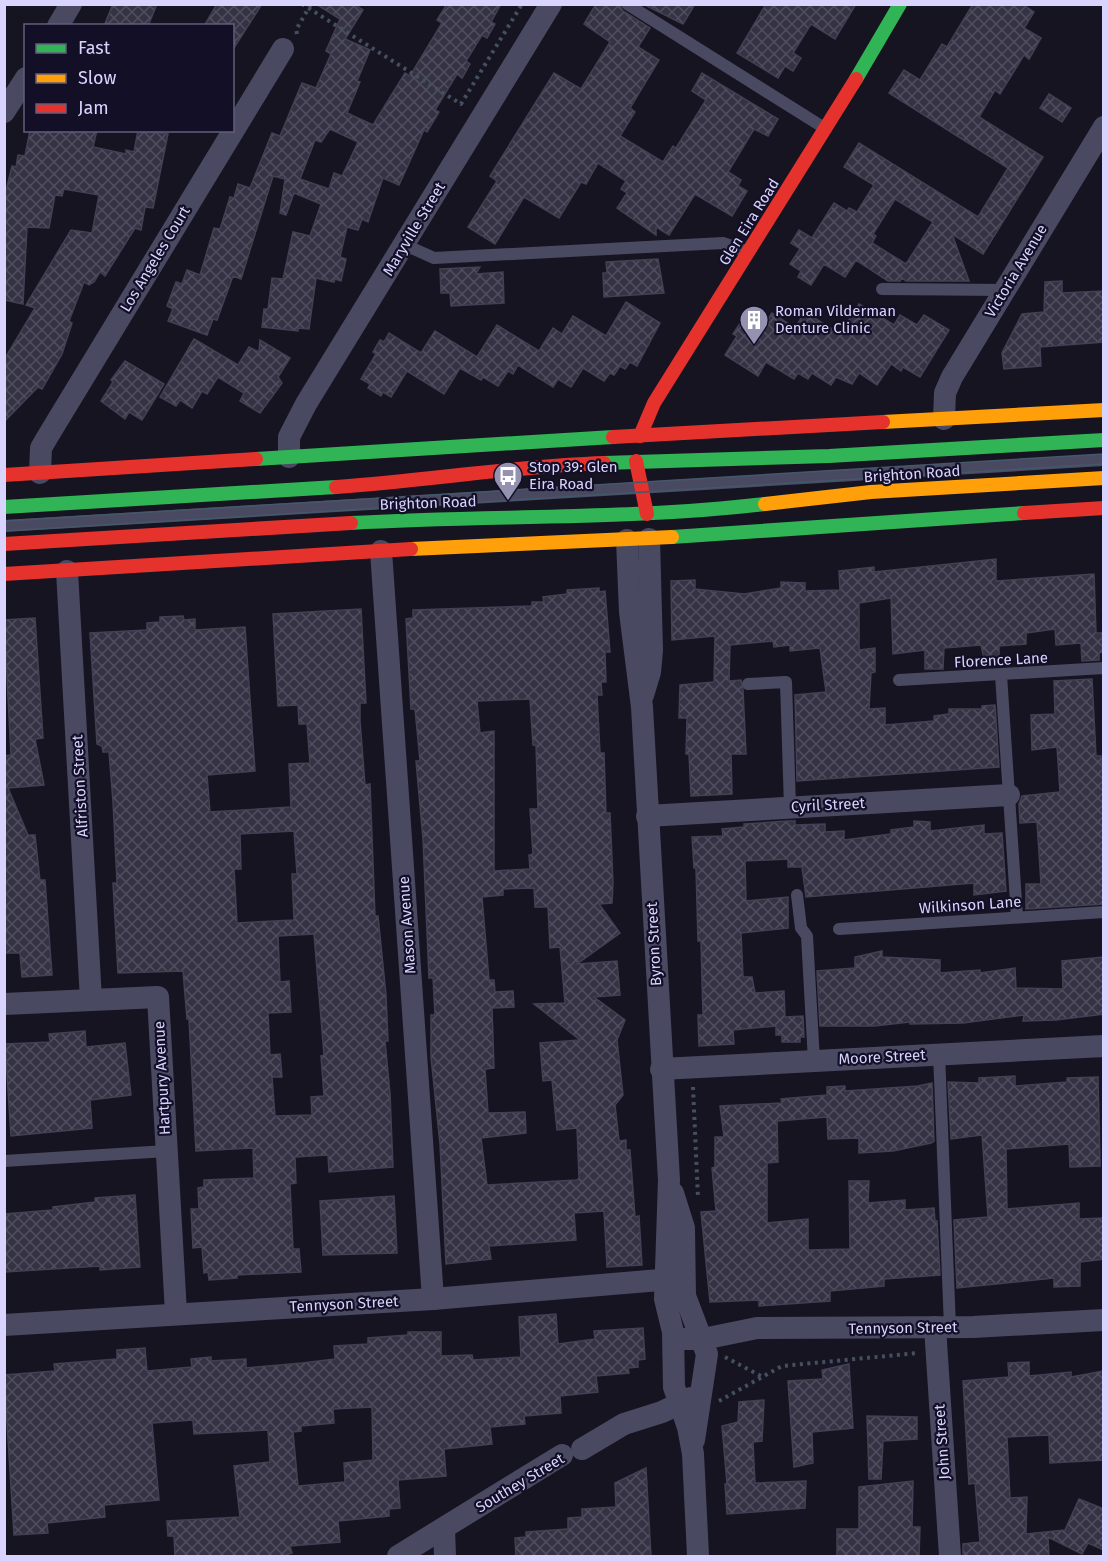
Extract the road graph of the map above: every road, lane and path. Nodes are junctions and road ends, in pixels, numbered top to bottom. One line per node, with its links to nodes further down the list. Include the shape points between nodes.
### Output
1 (71, 4): 8 (street)
2 (302, 4): 7 (path)
3 (522, 4): 7 (path, via 461,104)
4 (551, 4): 16 (street, Maryville Street)
5 (627, 4): 13 (lane)
6 (900, 4): 13 (main road, Glen Eira Road)
7 (309, 6)
8 (59, 24)
9 (283, 49): 14 (street, Los Angeles Court)
10 (24, 81): 11 (street)
11 (4, 112)
12 (1104, 127): 19 (street, Victoria Avenue)
13 (826, 129): 17 (main road, Glen Eira Road)
14 (234, 130)
15 (233, 132): 29 (street, Los Angeles Court, via 41,448)
16 (405, 245): 17 (lane, via 434,258 723,243); 24 (street, Maryville Street, via 306,404 289,437)
17 (749, 252): 22 (main road, Glen Eira Road, via 654,403)
18 (882, 289): 19 (lane)
19 (1005, 290): 21 (street, Victoria Avenue, via 945,390)
20 (1104, 410): 21 (main road)
21 (945, 419): 22 (main road)
22 (640, 436): 24 (main road); 26 (main road, Glen Eira Road)
23 (1104, 440): 26 (main road, Brighton Road, via 829,456)
24 (289, 457): 27 (main road)
25 (1104, 460): 32 (lane)
26 (636, 461): 32 (main road, Glen Eira Road); 34 (main road, Brighton Road)
27 (222, 462): 28 (main road); 34 (main road)
28 (125, 468): 29 (main road); 35 (main road)
29 (40, 473): 30 (main road)
30 (4, 475)
31 (1104, 478): 33 (main road, Brighton Road)
32 (637, 488): 38 (main road, Glen Eira Road); 39 (main road, Glen Eira Road); 41 (lane)
33 (944, 488): 39 (main road, Brighton Road); 40 (main road)
34 (280, 490): 35 (main road, Brighton Road)
35 (82, 502): 36 (main road, Brighton Road); 41 (main road)
36 (4, 507)
37 (1104, 508): 40 (main road)
38 (629, 514): 39 (main road, Brighton Road); 43 (main road, Brighton Road, via 422,519); 44 (main road, Byron Street)
39 (647, 514): 44 (main road, Byron Street)
40 (1003, 514): 44 (main road)
41 (83, 521): 42 (lane); 43 (main road)
42 (4, 526)
43 (84, 539): 45 (main road, Brighton Road)
44 (638, 540): 46 (main road); 55 (street, Byron Street, via 651,658 642,707)
45 (4, 544)
46 (381, 551): 47 (main road); 69 (street, Mason Avenue)
47 (67, 571): 48 (main road); 60 (street, Alfriston Street)
48 (4, 574)
49 (1104, 668): 50 (lane, Florence Lane)
50 (1002, 675): 51 (lane, Florence Lane); 53 (lane)
51 (899, 680)
52 (748, 684): 54 (lane, via 786,682)
53 (1009, 795): 54 (street, Cyril Street); 58 (lane)
54 (790, 807): 55 (street, Cyril Street)
55 (647, 816): 65 (street, Byron Street)
56 (797, 895): 64 (lane, via 801,928 807,936)
57 (1104, 912): 58 (lane, Wilkinson Lane)
58 (1017, 917): 59 (lane, Wilkinson Lane)
59 (839, 929)
60 (91, 1000): 61 (street, Hartpury Avenue); 66 (street, Hartpury Avenue, via 158,997)
61 (4, 1004)
62 (1104, 1046): 63 (street, Moore Street)
63 (939, 1054): 64 (street, Moore Street); 73 (lane)
64 (814, 1061): 65 (street, Moore Street)
65 (661, 1069): 68 (street, Byron Street, via 669,1180 683,1222 686,1256)
66 (166, 1151): 67 (lane); 70 (street, Hartpury Avenue)
67 (4, 1161)
68 (674, 1279): 69 (street, Tennyson Street); 74 (street, Byron Street); 75 (street, Byron Street, via 665,1302)
69 (433, 1299): 70 (street, Tennyson Street)
70 (176, 1313): 72 (street, Tennyson Street)
71 (1104, 1320): 73 (street, Tennyson Street)
72 (4, 1325)
73 (943, 1327): 74 (street, Tennyson Street, via 757,1328); 76 (street, John Street)
74 (703, 1338): 75 (street, Tennyson Street); 79 (street, Byron Street, via 707,1354)
75 (674, 1339): 80 (street, Byron Street, via 672,1375)
76 (936, 1351): 78 (path, via 782,1366); 86 (street, John Street)
77 (720, 1354): 78 (path)
78 (762, 1376): 79 (path)
79 (706, 1400): 80 (street, Southey Street); 81 (street, Byron Street)
80 (679, 1405): 81 (street, Byron Street); 82 (street, Southey Street, via 624,1424)
81 (693, 1454): 85 (street, Byron Street)
82 (444, 1529): 83 (street, Southey Street); 84 (street)
83 (398, 1557)
84 (445, 1557)
85 (698, 1557)
86 (950, 1557)

